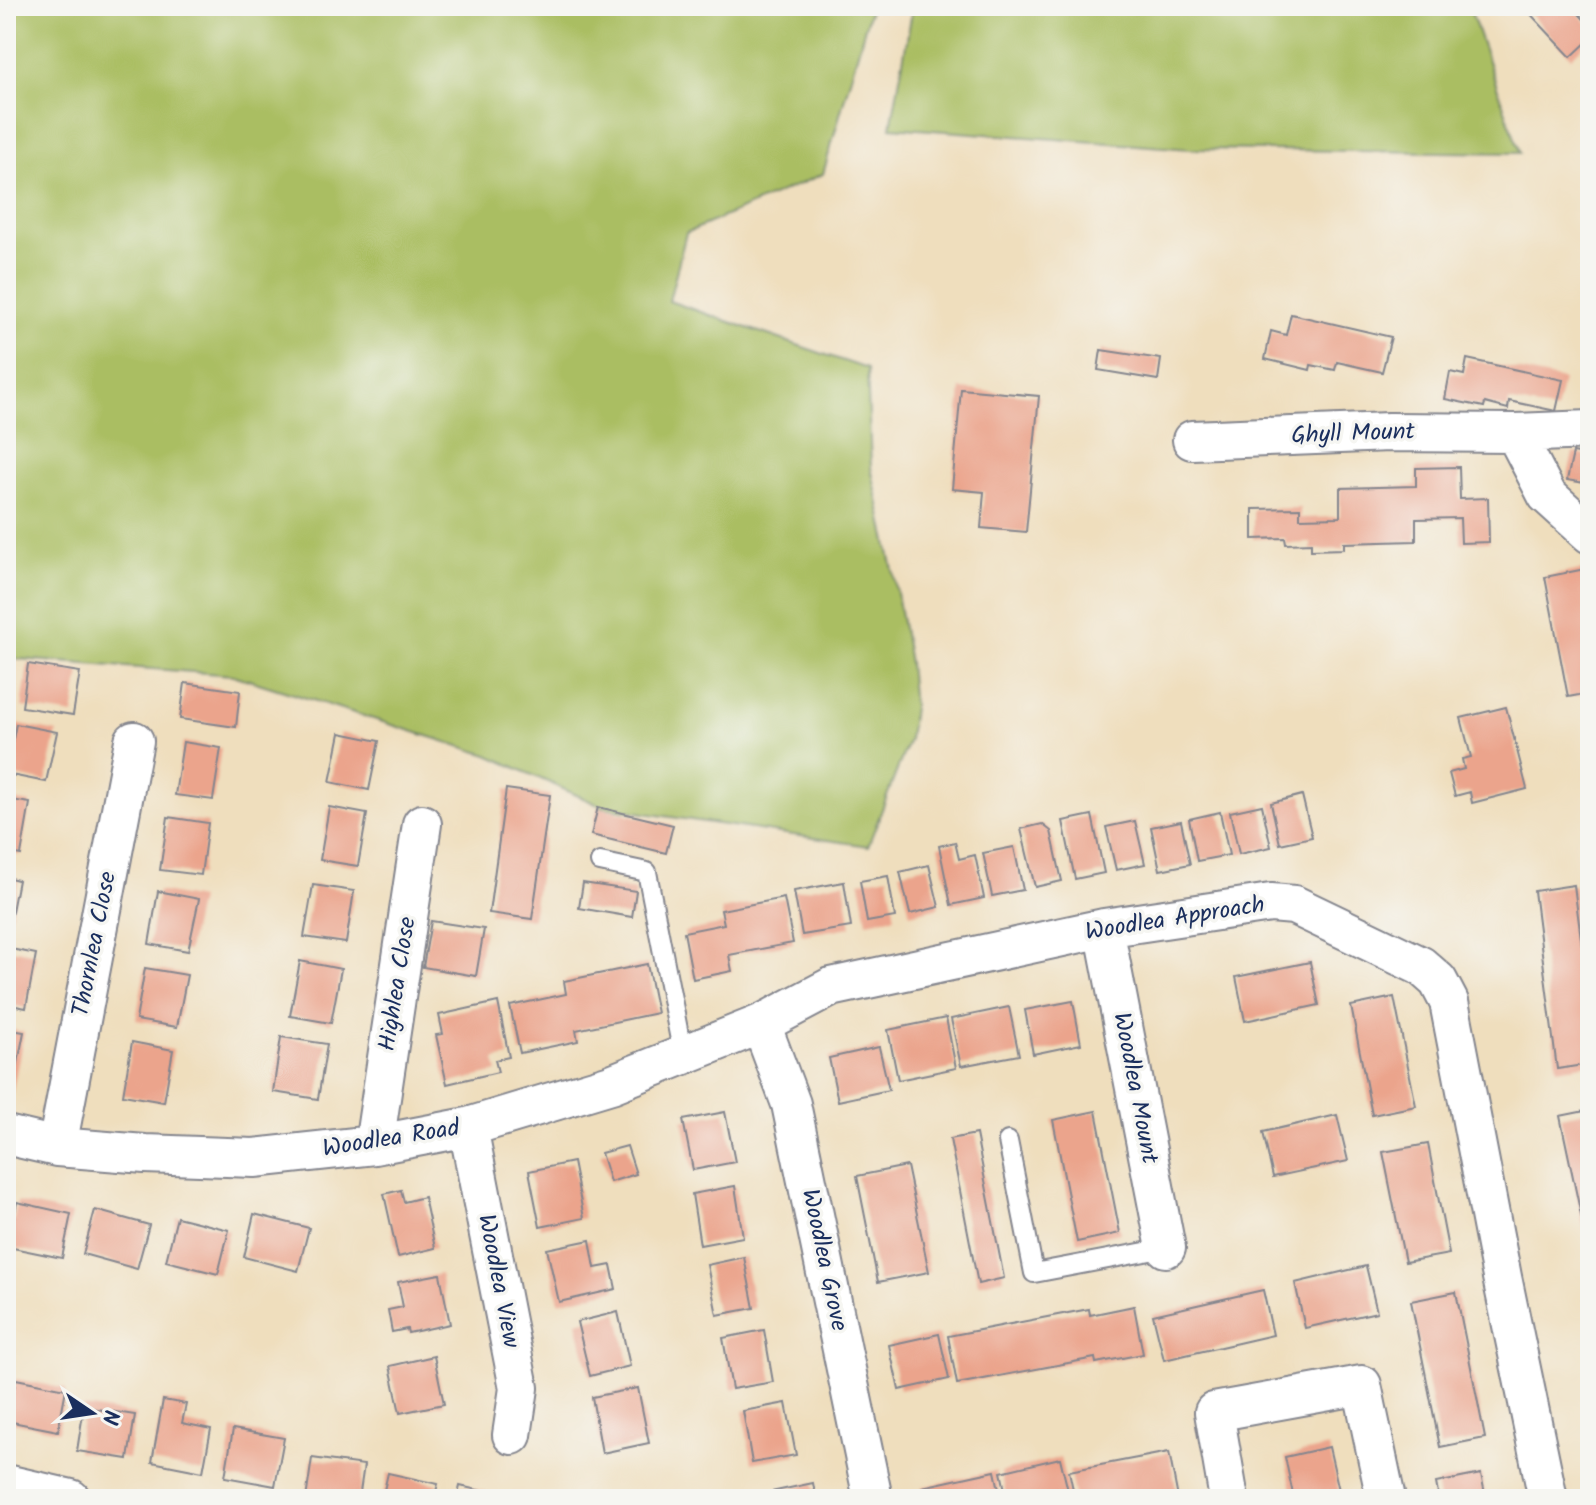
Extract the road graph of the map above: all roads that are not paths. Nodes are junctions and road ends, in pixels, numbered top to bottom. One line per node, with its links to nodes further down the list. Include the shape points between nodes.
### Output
1 (1590, 430): 2 (street, Ghyll Mount)
2 (1515, 433): 3 (street, Ghyll Mount); 4 (street, via 1547,495)
3 (1192, 440)
4 (1590, 534)
5 (134, 741): 15 (street, Thornlea Close)
6 (422, 824): 14 (street, Highlea Close)
7 (600, 862): 10 (lane, via 647,872)
8 (1104, 928): 9 (street, Woodlea Approach, via 831,987); 16 (street, Woodlea Mount); 23 (street, Woodlea Approach, via 1271,903 1294,905 1421,966 1438,981 1449,1002)
9 (761, 1024): 10 (street, Woodlea Road); 20 (street, Woodlea Grove, via 791,1104)
10 (683, 1055): 11 (street, Woodlea Road, via 611,1084)
11 (468, 1127): 14 (street, Woodlea Road); 17 (street, Woodlea View, via 519,1388)
12 (6, 1135): 15 (street, Woodlea Road)
13 (1008, 1141): 16 (lane, via 1034,1273)
14 (374, 1145): 15 (street, Woodlea Road, via 254,1158)
15 (57, 1147)
16 (1166, 1248)
17 (512, 1435)
18 (6, 1484): 19 (street)
19 (71, 1499)
20 (873, 1499)
21 (1229, 1499): 22 (street, via 1214,1412 1362,1385)
22 (1386, 1499)
23 (1548, 1499)

